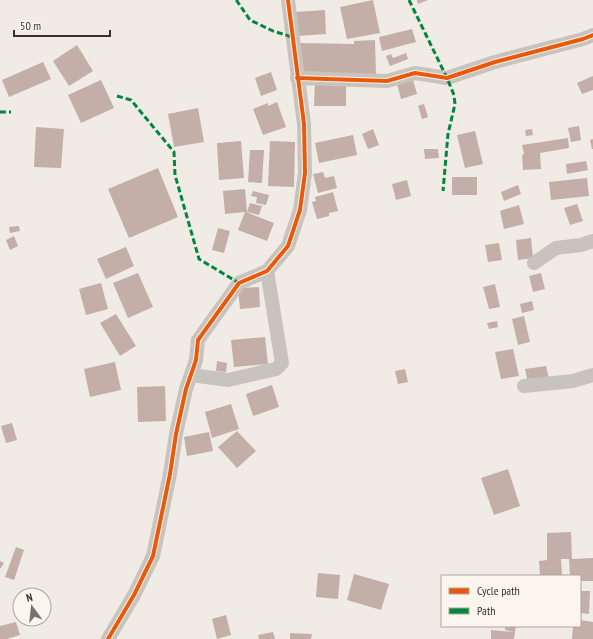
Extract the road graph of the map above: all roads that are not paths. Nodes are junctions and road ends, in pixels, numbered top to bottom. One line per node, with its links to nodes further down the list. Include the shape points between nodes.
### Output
1 (288, 0): 3 (street)
2 (593, 35): 3 (street, via 447,78 415,73 387,80)
3 (297, 78): 6 (street, via 304,124 305,166 300,210 288,246)
4 (593, 241): 5 (street, via 556,248)
5 (534, 262)
6 (268, 271): 7 (street, via 239,283 198,340); 7 (street, via 282,363 276,369 228,380)
7 (191, 375): 10 (street, via 176,434 153,556)
8 (593, 375): 9 (street, via 573,381)
9 (524, 386)
10 (108, 639)

